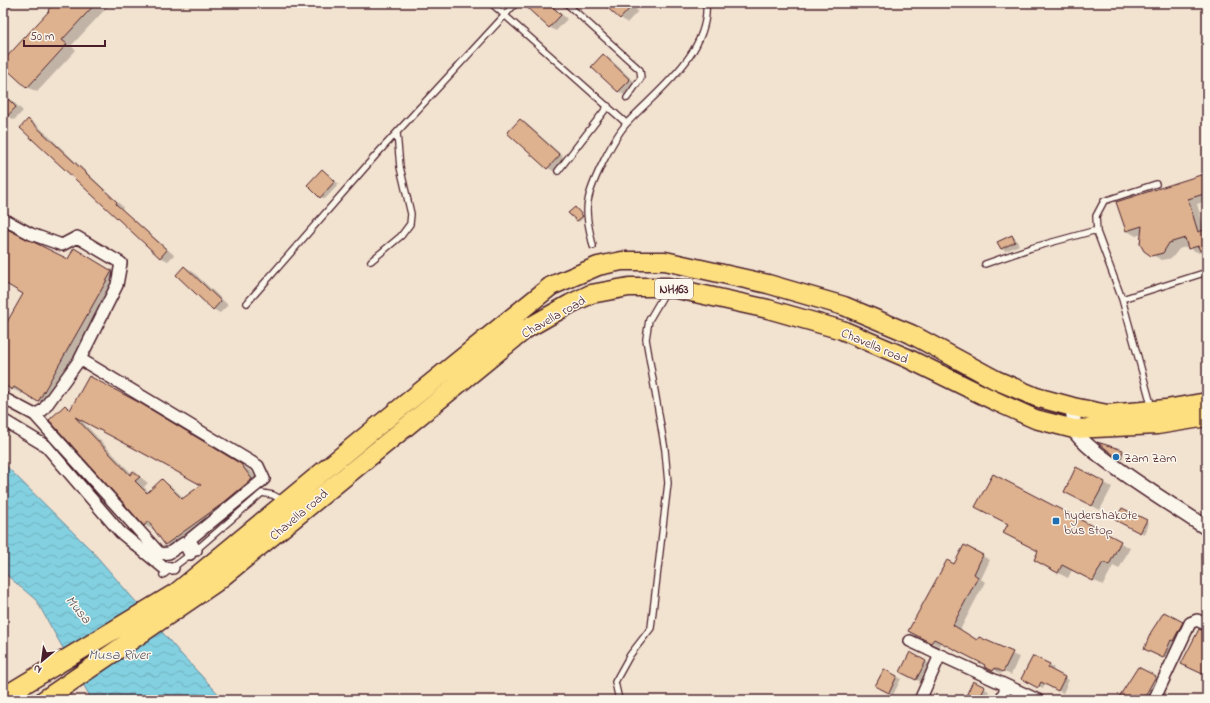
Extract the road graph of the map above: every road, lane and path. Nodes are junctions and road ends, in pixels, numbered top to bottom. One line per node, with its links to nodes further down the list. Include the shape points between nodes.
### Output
1 (491, 3): 5 (lane)
2 (516, 3): 5 (lane)
3 (566, 3): 6 (lane, via 640,70 641,78)
4 (706, 3): 8 (lane, via 707,10 700,36 684,64)
5 (505, 15): 7 (lane); 9 (lane)
6 (627, 98)
7 (608, 106): 8 (lane); 10 (lane)
8 (626, 123): 14 (lane, via 607,156 588,201 588,222)
9 (397, 133): 15 (lane, via 400,167 412,214 410,224 401,236); 20 (lane)
10 (558, 171)
11 (1156, 184): 13 (lane, via 1104,201 1096,216)
12 (3, 219): 21 (street, via 31,234 62,245 76,237 121,263 117,285)
13 (1097, 232): 16 (lane, via 1094,230); 19 (lane)
14 (593, 246)
15 (371, 261)
16 (985, 264)
17 (1207, 272): 19 (lane)
18 (668, 287): 29 (highway, Chavella road / NH163, via 768,309 842,330 1035,419); 37 (highway, Chavella road / NH163, via 629,287 591,294 526,329); 44 (lane, via 649,320 646,339 665,450 668,483 651,628 630,655 616,682)
19 (1122, 299): 25 (lane)
20 (247, 303)
21 (80, 359): 26 (street, via 43,410); 32 (street, via 258,466 264,479)
22 (3, 398): 26 (street)
23 (1207, 402): 25 (highway, Chavella road / NH163)
24 (1073, 407): 25 (highway, Chavella road / NH163, via 1107,414); 29 (street); 30 (highway, Chavella road / NH163, via 1036,397 996,380 911,334 844,306 768,284 665,261 622,261 598,266 551,286)
25 (1152, 410)
26 (35, 415): 34 (street, via 148,543 160,554)
27 (1207, 417): 29 (highway, Chavella road / NH163, via 1157,425)
28 (3, 420): 35 (street, via 46,446 120,532 164,568)
29 (1074, 429): 31 (street, via 1083,441 1104,458)
30 (286, 502): 33 (lane, via 262,493); 37 (highway, Chavella road / NH163)
31 (1207, 528)
32 (186, 541): 33 (street); 34 (street)
33 (193, 552): 35 (lane)
34 (169, 553): 35 (street)
35 (175, 566): 36 (lane)
36 (163, 575)
37 (210, 576): 42 (highway, NH163, via 177,592); 43 (highway, Chavella road / NH163)
38 (1207, 625): 48 (street, via 1197,620 1190,622)
39 (910, 641): 40 (street)
40 (940, 655): 41 (street); 45 (street)
41 (1007, 686): 46 (street); 47 (street)
42 (4, 696)
43 (44, 700)
44 (619, 700)
45 (920, 700)
46 (1002, 700)
47 (1038, 700)
48 (1154, 700)

